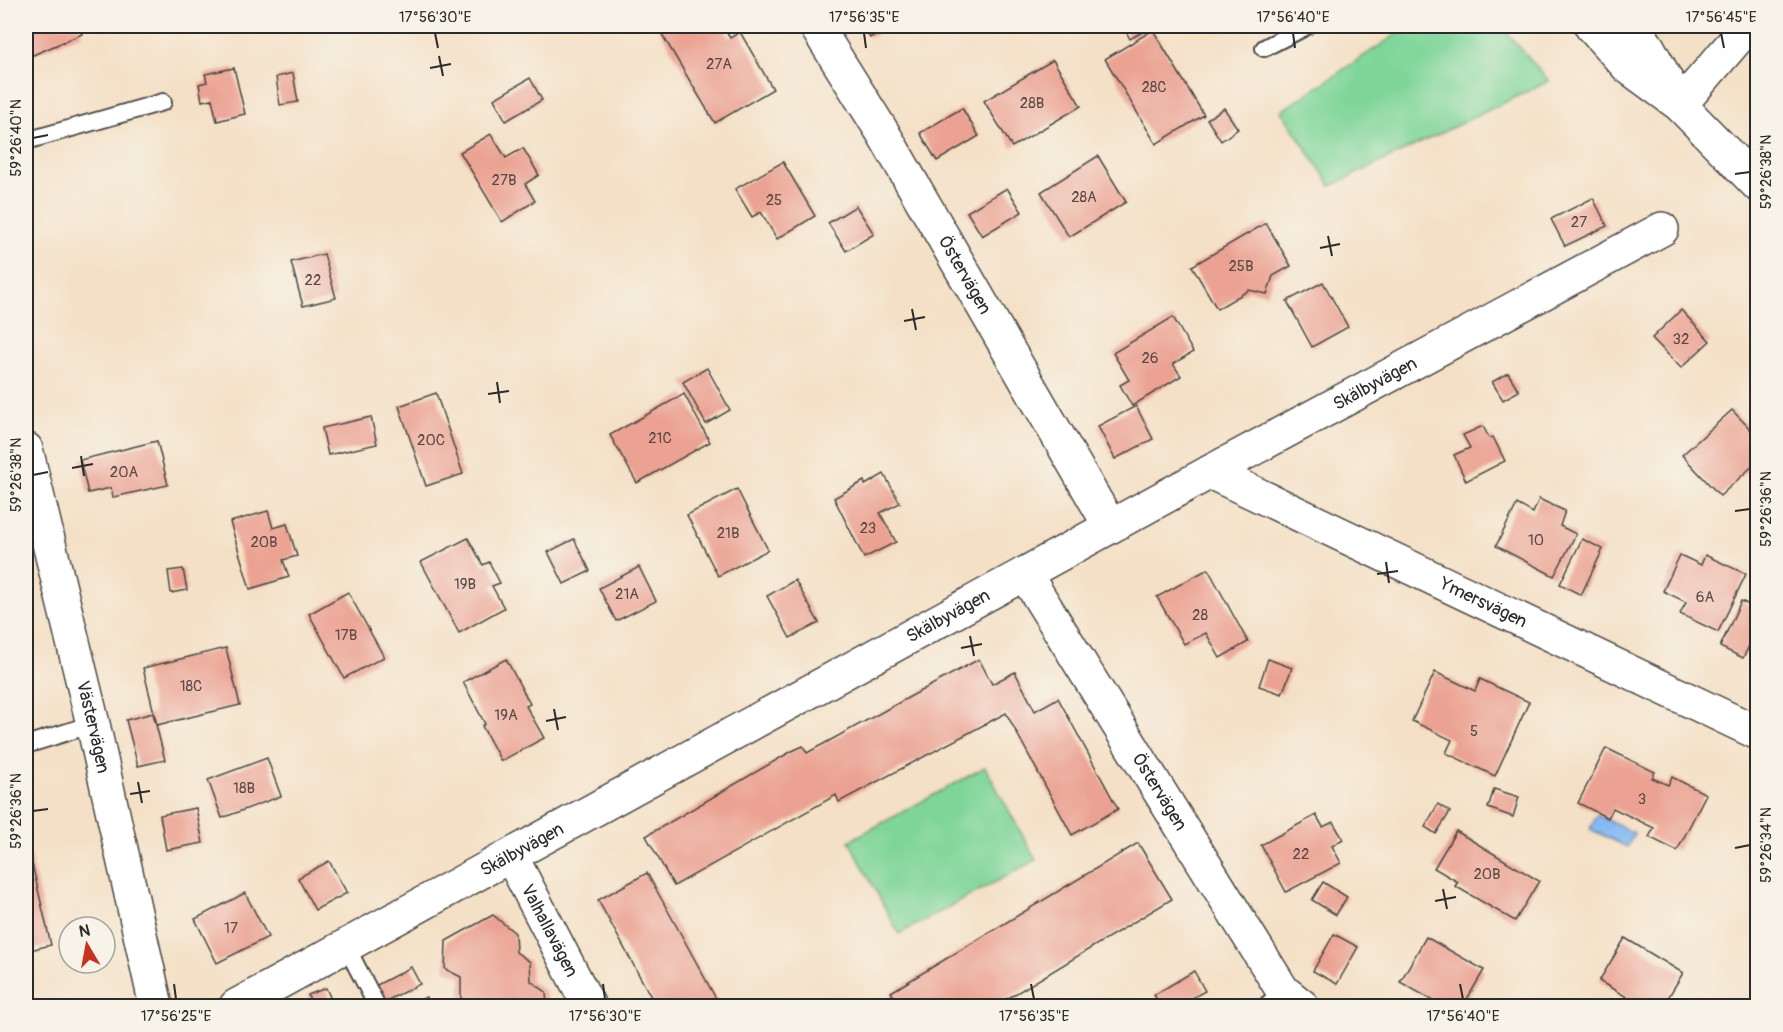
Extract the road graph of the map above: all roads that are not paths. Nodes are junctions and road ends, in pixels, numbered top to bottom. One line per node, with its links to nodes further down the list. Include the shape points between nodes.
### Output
1 (816, 26): 14 (street, Östervägen, via 883,133)
2 (1307, 26): 6 (lane)
3 (1590, 26): 8 (street, via 1628,67)
4 (1632, 26): 8 (street)
5 (1748, 26): 8 (street)
6 (1264, 48)
7 (163, 102): 9 (lane)
8 (1680, 105): 10 (street)
9 (26, 141)
10 (1758, 185)
11 (1662, 229): 13 (street, Skälbyvägen)
12 (26, 449): 16 (street, Västervägen)
13 (1210, 472): 14 (street, Skälbyvägen); 17 (street, Ymersvägen)
14 (1110, 526): 15 (street, Skälbyvägen)
15 (1025, 574): 19 (street, Skälbyvägen); 21 (street, Östervägen)
16 (93, 724): 18 (lane); 22 (street, Västervägen)
17 (1758, 733)
18 (26, 745)
19 (511, 856): 20 (street, Skälbyvägen); 25 (street, Valhallavägen)
20 (346, 946): 23 (street, Skälbyvägen); 24 (lane)
21 (1284, 1001)
22 (156, 1006)
23 (236, 1006)
24 (376, 1006)
25 (589, 1006)

